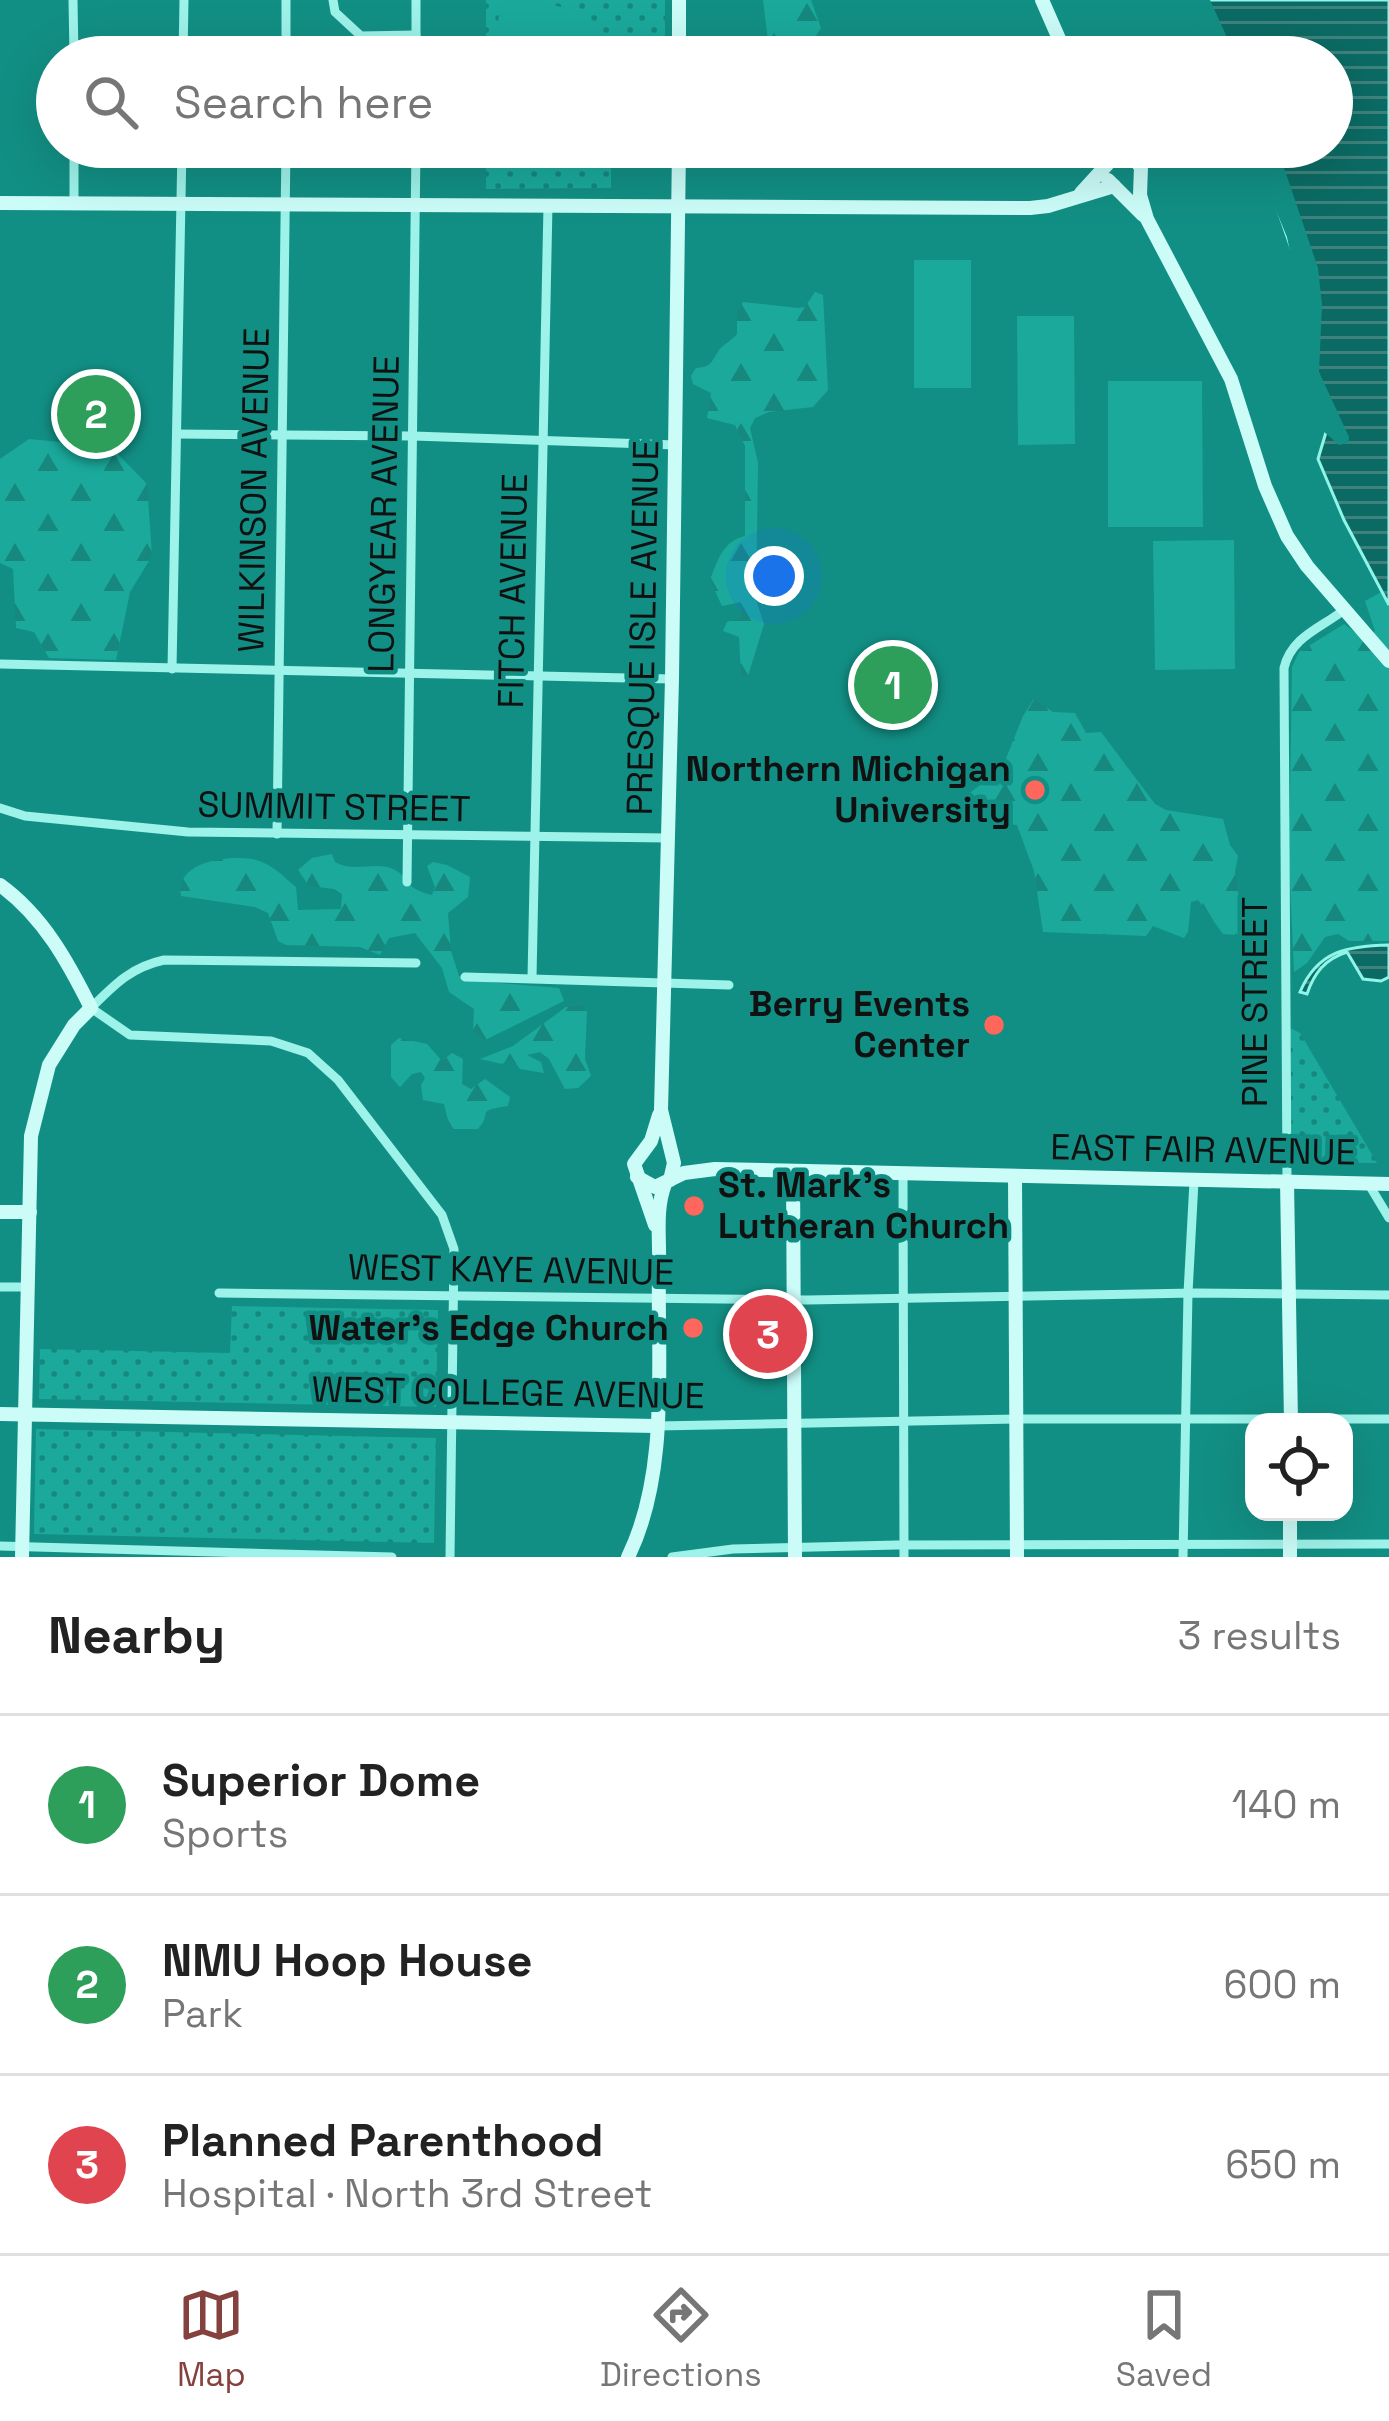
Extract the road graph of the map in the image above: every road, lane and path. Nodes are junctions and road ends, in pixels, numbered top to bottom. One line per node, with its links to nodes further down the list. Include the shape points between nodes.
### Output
1 (74, 0): 9 (street)
2 (184, 0): 10 (street)
3 (286, 0): 11 (street)
4 (332, 0): 8 (street, via 361,36)
5 (416, 0): 8 (street)
6 (679, 0): 12 (street)
7 (1042, 0): 13 (street)
8 (416, 35)
9 (74, 36)
10 (183, 36)
11 (286, 36)
12 (679, 36)
13 (1057, 36)
14 (74, 168): 26 (street)
15 (182, 168): 28 (street)
16 (286, 168): 29 (street, WILKINSON AVENUE)
17 (416, 168): 27 (street, LONGYEAR AVENUE)
18 (680, 168): 31 (street, PRESQUE ISLE AVENUE)
19 (1100, 168): 24 (street)
20 (1108, 168): 23 (street)
21 (1140, 168): 22 (street)
22 (1141, 176): 23 (street, via 1133,187); 32 (street)
23 (1115, 187): 24 (street); 32 (street)
24 (1078, 196): 31 (street, via 1042,207)
25 (0, 203): 26 (street)
26 (74, 203): 28 (street)
27 (417, 203): 29 (street); 30 (street); 35 (street, LONGYEAR AVENUE)
28 (181, 204): 29 (street); 33 (street)
29 (286, 205): 34 (street, WILKINSON AVENUE)
30 (548, 205): 31 (street); 36 (street, FITCH AVENUE)
31 (680, 207): 37 (street, PRESQUE ISLE AVENUE)
32 (1147, 219): 38 (street, via 1231,379 1280,524)
33 (177, 434): 34 (street); 41 (street)
34 (282, 434): 35 (street); 42 (street, WILKINSON AVENUE)
35 (413, 436): 36 (street); 43 (street, LONGYEAR AVENUE)
36 (543, 441): 37 (street); 44 (street, FITCH AVENUE)
37 (676, 445): 45 (street, PRESQUE ISLE AVENUE)
38 (1344, 610): 39 (street); 68 (street, PINE STREET, via 1293,646 1284,668)
39 (1389, 661)
40 (0, 664): 41 (street)
41 (172, 669): 42 (street)
42 (278, 672): 43 (street); 47 (street, WILKINSON AVENUE)
43 (408, 674): 44 (street); 48 (street, LONGYEAR AVENUE)
44 (538, 677): 45 (street); 49 (street, FITCH AVENUE)
45 (672, 680): 50 (street, PRESQUE ISLE AVENUE)
46 (0, 808): 47 (street, SUMMIT STREET, via 118,827)
47 (277, 834): 48 (street, SUMMIT STREET)
48 (405, 835): 49 (street, SUMMIT STREET); 51 (street, LONGYEAR AVENUE)
49 (536, 836): 50 (street, SUMMIT STREET); 55 (street, FITCH AVENUE)
50 (668, 838): 56 (street, PRESQUE ISLE AVENUE)
51 (407, 882)
52 (0, 885): 58 (street, via 48,931)
53 (416, 963): 58 (street, via 164,960 122,976)
54 (465, 977): 55 (street)
55 (532, 978): 56 (street)
56 (664, 982): 57 (street); 59 (street, PRESQUE ISLE AVENUE)
57 (729, 985)
58 (91, 1009): 73 (street, via 49,1065 36,1107); 83 (street, via 130,1035 271,1041 322,1063 442,1215 454,1249)
59 (661, 1110): 60 (street, PRESQUE ISLE AVENUE); 61 (street, PRESQUE ISLE AVENUE)
60 (640, 1153): 61 (street, via 656,1147); 66 (street, PRESQUE ISLE AVENUE)
61 (670, 1155): 62 (street); 69 (street, PRESQUE ISLE AVENUE)
62 (715, 1168): 63 (street, EAST FAIR AVENUE); 69 (street)
63 (793, 1171): 64 (street, EAST FAIR AVENUE); 86 (street)
64 (903, 1175): 65 (street, EAST FAIR AVENUE); 85 (street)
65 (1016, 1176): 67 (street, EAST FAIR AVENUE); 82 (street)
66 (637, 1177): 69 (street, via 646,1186); 75 (street, PRESQUE ISLE AVENUE)
67 (1194, 1181): 68 (street, EAST FAIR AVENUE); 79 (street)
68 (1288, 1181): 70 (street, EAST FAIR AVENUE); 80 (street, PINE STREET)
69 (668, 1182): 75 (street, PRESQUE ISLE AVENUE)
70 (1368, 1183): 71 (street, EAST FAIR AVENUE); 74 (street)
71 (1389, 1184)
72 (0, 1212): 73 (street)
73 (29, 1213): 77 (street)
74 (1389, 1218)
75 (657, 1230): 84 (street, PRESQUE ISLE AVENUE)
76 (0, 1287): 77 (street)
77 (28, 1287): 89 (street)
78 (219, 1293): 83 (street, WEST KAYE AVENUE)
79 (1188, 1293): 80 (street, WEST KAYE AVENUE); 82 (street, WEST KAYE AVENUE); 90 (street)
80 (1289, 1295): 81 (street, WEST KAYE AVENUE); 87 (street, PINE STREET)
81 (1389, 1295)
82 (1018, 1297): 85 (street, WEST KAYE AVENUE); 91 (street)
83 (453, 1298): 84 (street, WEST KAYE AVENUE); 96 (street)
84 (658, 1298): 86 (street, WEST KAYE AVENUE); 98 (street, PRESQUE ISLE AVENUE)
85 (906, 1298): 86 (street, WEST KAYE AVENUE); 95 (street)
86 (794, 1300): 97 (street)
87 (1291, 1413)
88 (0, 1414): 89 (street, WEST COLLEGE AVENUE)
89 (24, 1415): 96 (street, WEST COLLEGE AVENUE); 103 (street)
90 (1186, 1418): 91 (street, WEST COLLEGE AVENUE); 93 (street, WEST COLLEGE AVENUE); 99 (street)
91 (1016, 1419): 95 (street, WEST COLLEGE AVENUE); 102 (street)
92 (1389, 1419): 94 (street, WEST COLLEGE AVENUE)
93 (1245, 1420)
94 (1353, 1420)
95 (903, 1422): 97 (street, WEST COLLEGE AVENUE); 104 (street)
96 (452, 1423): 98 (street, WEST COLLEGE AVENUE); 109 (street)
97 (795, 1425): 98 (street, WEST COLLEGE AVENUE); 106 (street)
98 (656, 1426): 110 (street, PRESQUE ISLE AVENUE, via 650,1497)
99 (1184, 1543): 102 (street); 105 (street); 112 (street)
100 (1389, 1544): 105 (street)
101 (0, 1546): 103 (street)
102 (1017, 1550): 104 (street)
103 (22, 1551): 107 (street)
104 (904, 1551): 106 (street)
105 (1290, 1551)
106 (795, 1553): 111 (street, via 733,1549)
107 (255, 1554): 108 (street)
108 (392, 1557)
109 (450, 1557)
110 (628, 1557)
111 (672, 1557)
112 (1183, 1557)

